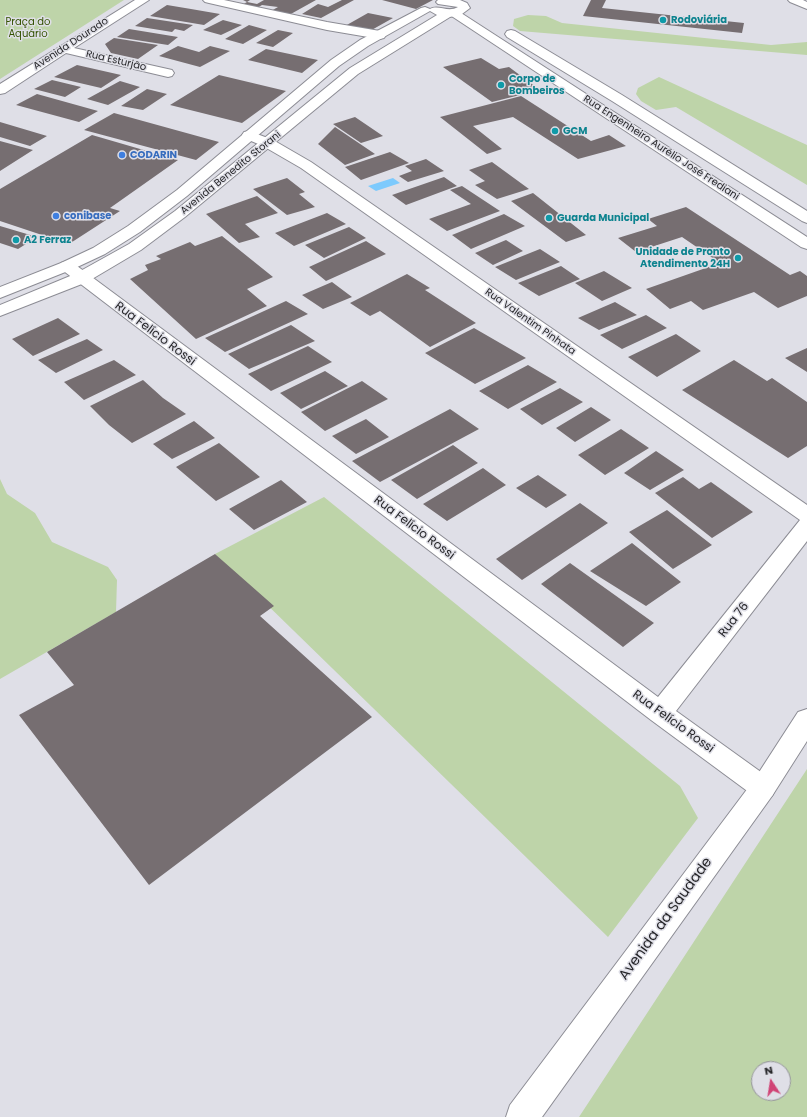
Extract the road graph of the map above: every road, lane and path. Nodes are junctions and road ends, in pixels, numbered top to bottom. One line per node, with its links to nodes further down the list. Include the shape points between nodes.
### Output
1 (143, 0): 7 (street, Avenida Dourado)
2 (209, 0): 4 (street)
3 (453, 6): 5 (street, Avenida Benedito Storani); 11 (street, Avenida Benedito Storani, via 354,71); 12 (street, Rua Engenheiro Aurélio José Frediani, via 493,24 617,98); 13 (street, Rua Engenheiro Aurélio José Frediani)
4 (327, 26): 5 (street); 6 (street)
5 (380, 35): 6 (street, Avenida Benedito Storani)
6 (364, 43): 10 (street, Avenida Benedito Storani, via 335,63)
7 (64, 50): 8 (street, Rua Esturjão); 9 (street, Avenida Dourado)
8 (168, 73)
9 (0, 90)
10 (249, 135): 11 (street, Rua Valentim Pinhata); 14 (street, Avenida Benedito Storani, via 182,193 134,229 99,250)
11 (268, 143): 14 (street, Avenida Benedito Storani, via 135,247); 17 (street, Rua Valentim Pinhata, via 306,165)
12 (807, 218)
13 (807, 244)
14 (74, 272): 15 (street, Avenida Benedito Storani); 16 (street, Avenida Benedito Storani); 19 (street, Rua Felício Rossi)
15 (0, 293)
16 (0, 311)
17 (807, 515)
18 (807, 526): 19 (street, Rua 76)
19 (660, 713): 21 (street, Rua Felício Rossi)
20 (807, 718): 21 (street, Avenida da Saudade)
21 (763, 788): 22 (street, Avenida da Saudade)
22 (522, 1117)

